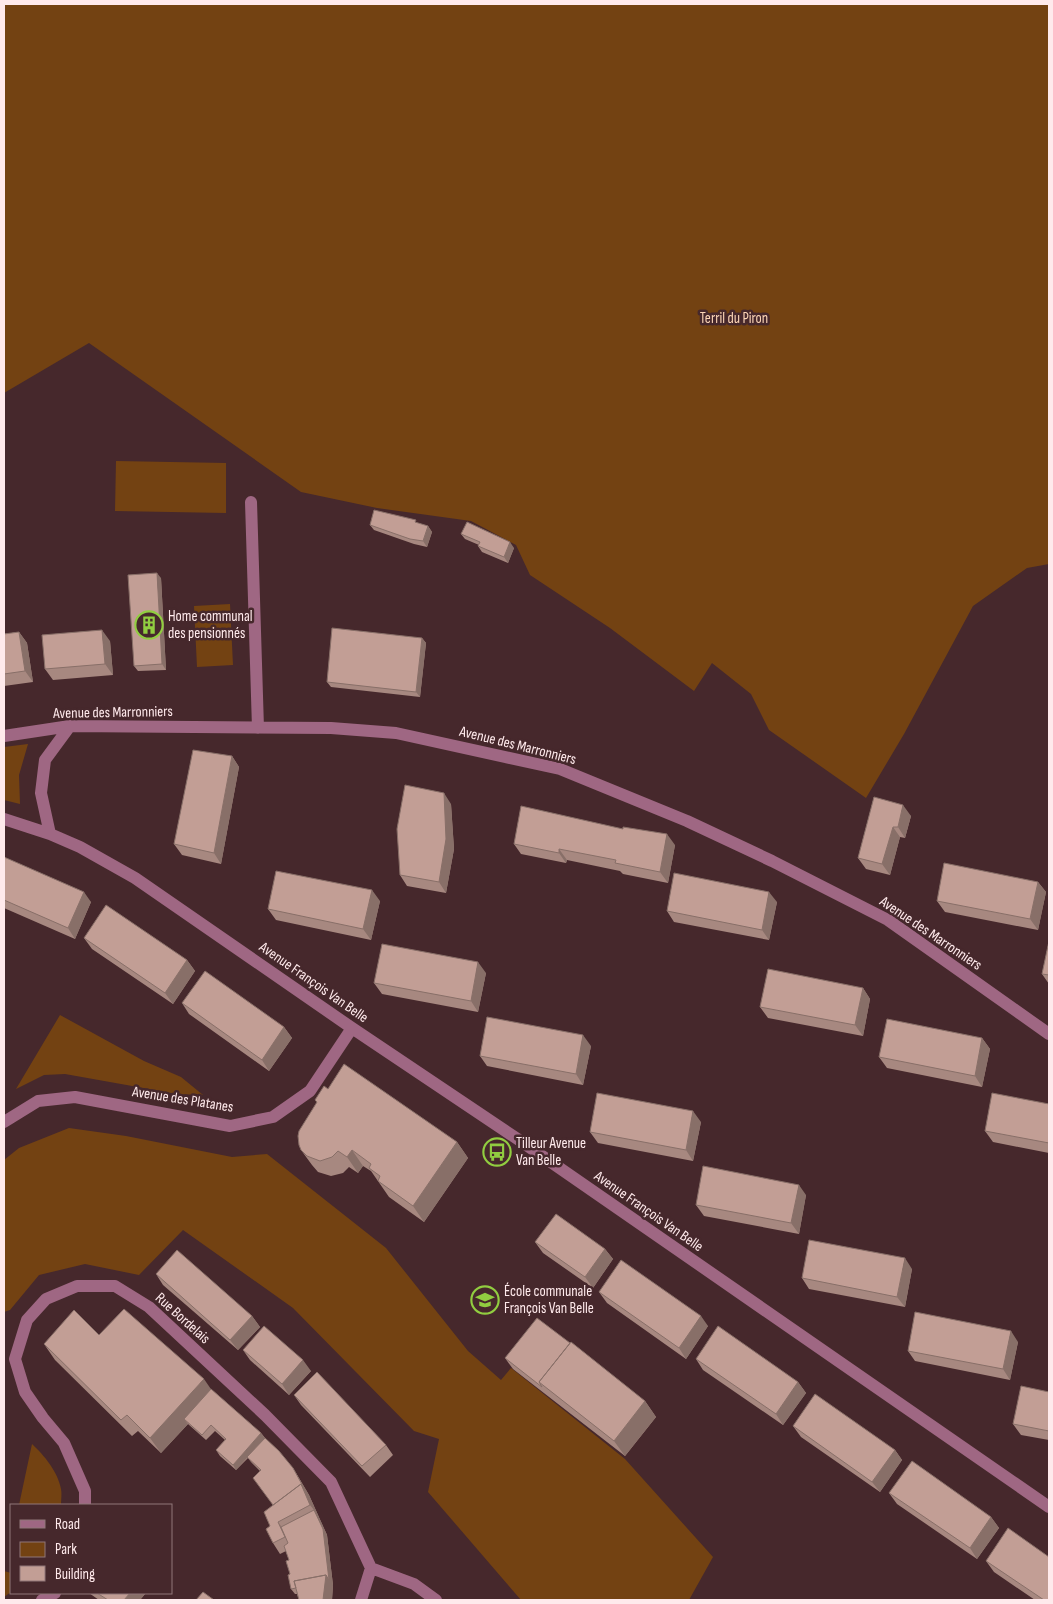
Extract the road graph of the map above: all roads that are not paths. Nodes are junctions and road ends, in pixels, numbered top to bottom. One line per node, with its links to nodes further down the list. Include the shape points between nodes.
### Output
1 (251, 502): 3 (street)
2 (70, 726): 3 (street, Avenue des Marronniers); 4 (street, Avenue des Marronniers); 6 (street, via 44,760 41,793)
3 (258, 728): 8 (street, Avenue des Marronniers, via 331,728 396,733 560,769 687,821 888,920)
4 (4, 736)
5 (4, 819): 6 (street, Avenue François Van Belle)
6 (50, 834): 7 (street, Avenue François Van Belle, via 135,878)
7 (352, 1028): 9 (street, Avenue des Platanes, via 310,1091 273,1117 230,1126 76,1097 38,1101); 11 (street, Avenue François Van Belle)
8 (1049, 1034)
9 (4, 1122)
10 (84, 1504): 12 (street, Rue Bordelais, via 85,1492 64,1443 25,1392 15,1359 27,1320 46,1299 77,1286 115,1286 149,1307 265,1415 331,1482)
11 (1049, 1507)
12 (371, 1568): 15 (street); 16 (street, via 414,1584)
13 (53, 1594): 14 (street)
14 (42, 1600)
15 (361, 1600)
16 (436, 1600)

